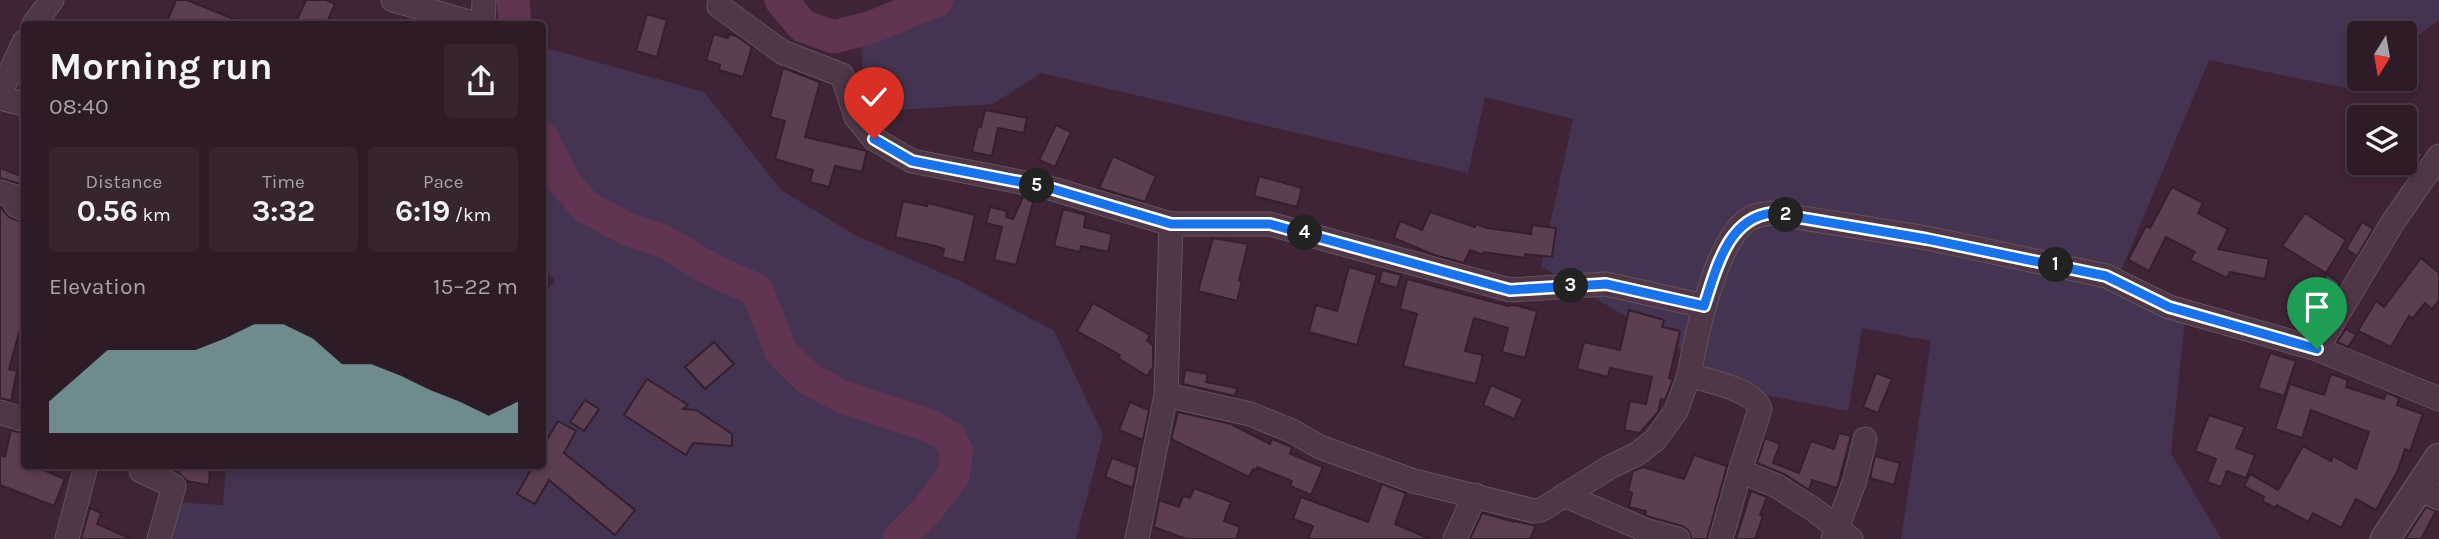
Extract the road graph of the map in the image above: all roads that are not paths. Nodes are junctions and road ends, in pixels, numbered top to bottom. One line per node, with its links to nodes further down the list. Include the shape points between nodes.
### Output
1 (52, 0): 5 (street)
2 (393, 0): 6 (street)
3 (484, 0): 7 (street)
4 (720, 0): 14 (street, via 719,6 782,52 842,75 856,117 874,139 912,161 1046,187)
5 (36, 21)
6 (465, 21)
7 (483, 21)
8 (21, 49): 9 (street)
9 (0, 96): 10 (street)
10 (21, 103)
11 (2439, 156): 16 (street, via 2393,222)
12 (0, 192): 13 (street, via 19,198 16,205)
13 (21, 208)
14 (1171, 224): 15 (street, via 1270,224 1510,290 1606,284); 18 (street)
15 (1704, 306): 16 (street, via 1721,256 1744,222 1772,213 2106,276 2169,307); 17 (street)
16 (2317, 349): 19 (street)
17 (1689, 375): 26 (street, via 1758,401 1760,409); 29 (street, via 1676,411 1655,440)
18 (1167, 395): 28 (street, via 1250,414 1320,447 1414,481); 33 (street)
19 (2439, 399)
20 (0, 412): 21 (street)
21 (21, 419)
22 (1865, 439): 30 (street)
23 (2439, 458): 27 (street)
24 (85, 469): 31 (street)
25 (141, 469): 32 (street, via 174,486)
26 (1740, 471): 30 (street, via 1777,486 1813,509); 36 (street)
27 (2428, 493): 37 (street)
28 (1475, 495): 29 (street, via 1534,511); 34 (street)
29 (1564, 495): 35 (street)
30 (1840, 536)
31 (67, 539)
32 (159, 539)
33 (1137, 539)
34 (1455, 539)
35 (1678, 539)
36 (1721, 539)
37 (2385, 539)

